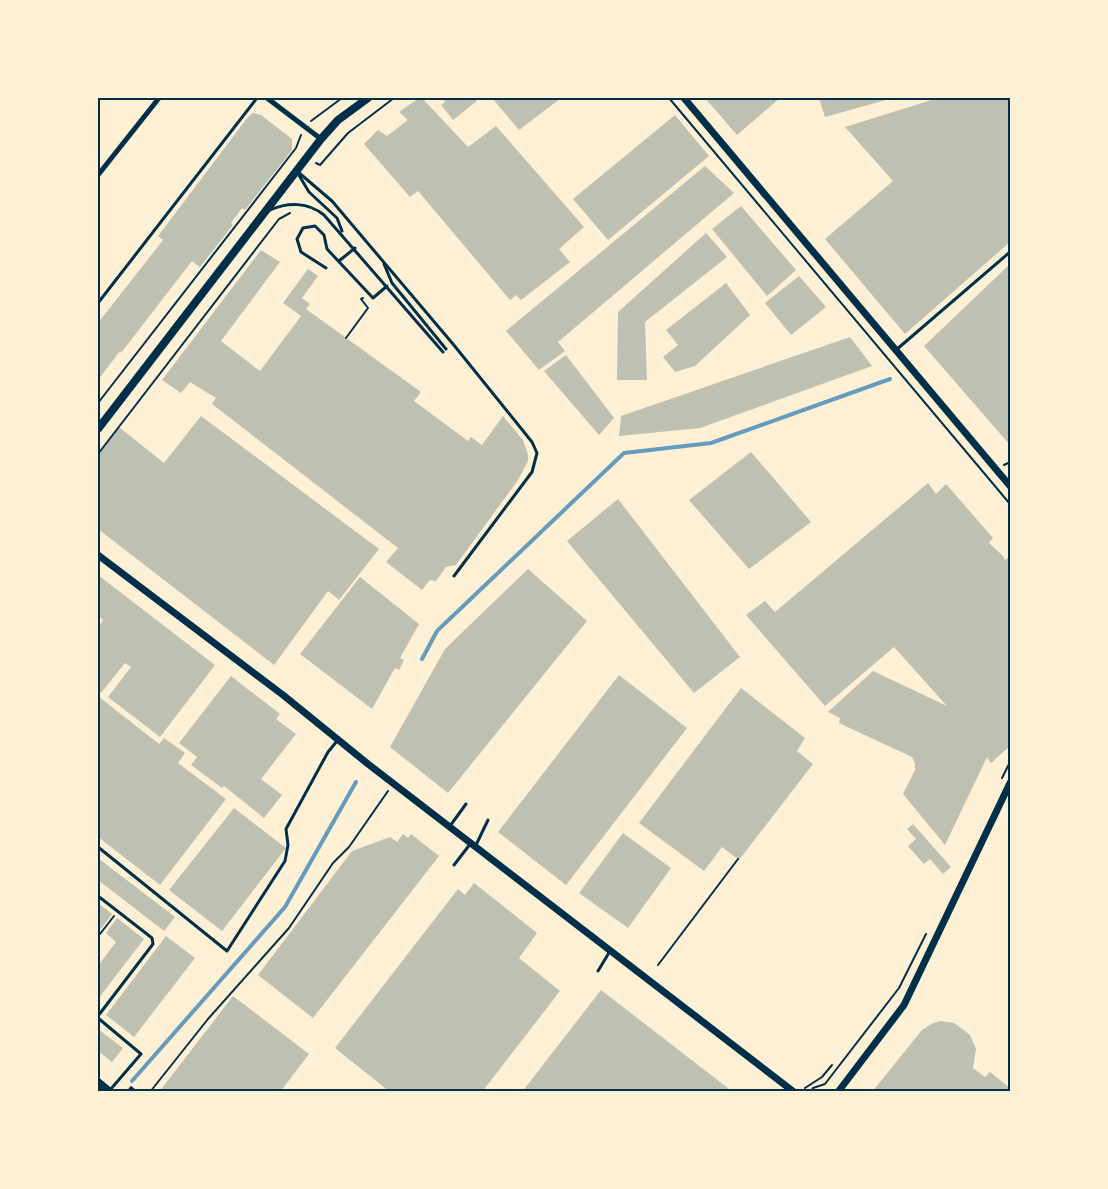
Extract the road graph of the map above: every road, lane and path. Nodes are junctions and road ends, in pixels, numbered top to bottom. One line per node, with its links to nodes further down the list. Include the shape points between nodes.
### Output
1 (159, 98): 14 (street)
2 (257, 98): 24 (lane)
3 (267, 98): 11 (street)
4 (342, 98): 9 (path)
5 (368, 98): 11 (main road)
6 (394, 98): 12 (path, via 348,133)
7 (669, 98): 30 (path)
8 (684, 98): 25 (street)
9 (312, 121)
10 (301, 133): 26 (path, via 296,148)
11 (321, 139): 13 (main road)
12 (320, 165)
13 (296, 171): 16 (main road); 17 (lane, via 309,192 337,218); 20 (lane, via 332,201)
14 (98, 175)
15 (296, 212): 28 (path, via 279,219)
16 (263, 214): 17 (lane, via 291,203 304,205 318,210); 27 (main road)
17 (344, 235): 18 (lane)
18 (355, 248): 21 (lane); 23 (lane)
19 (1011, 252): 25 (lane)
20 (381, 259): 23 (lane, via 392,283 445,351); 32 (lane, via 503,405 537,453 532,472)
21 (339, 261): 22 (lane, via 327,249 320,230 315,226 303,228 297,239 301,252); 23 (lane, via 373,298)
22 (326, 268)
23 (387, 286)
24 (98, 303)
25 (895, 351): 29 (street)
26 (98, 403)
27 (98, 429)
28 (98, 454)
29 (1011, 486)
30 (1011, 504)
31 (98, 555): 33 (street)
32 (454, 576)
33 (338, 739): 34 (street); 40 (lane, via 286,829 285,861 227,951)
34 (393, 783): 38 (street); 57 (path, via 289,928)
35 (1011, 783): 60 (street, via 904,1005)
36 (466, 804): 38 (lane)
37 (488, 820): 39 (lane)
38 (450, 826): 39 (street)
39 (474, 844): 42 (lane); 46 (street)
40 (98, 847)
41 (738, 859): 47 (path)
42 (454, 865)
43 (98, 896): 44 (lane)
44 (118, 912): 45 (path); 50 (lane, via 152,938 153,944)
45 (100, 934)
46 (610, 951): 48 (lane); 58 (street)
47 (658, 965)
48 (598, 971)
49 (898, 988): 59 (path, via 825,1084)
50 (98, 1017): 54 (lane, via 141,1054)
51 (832, 1065): 53 (path)
52 (98, 1082): 54 (main road)
53 (805, 1088)
54 (109, 1091)
55 (127, 1092): 56 (path, via 131,1087)
56 (137, 1092)
57 (150, 1092)
58 (794, 1092)
59 (810, 1092)
60 (838, 1092)

